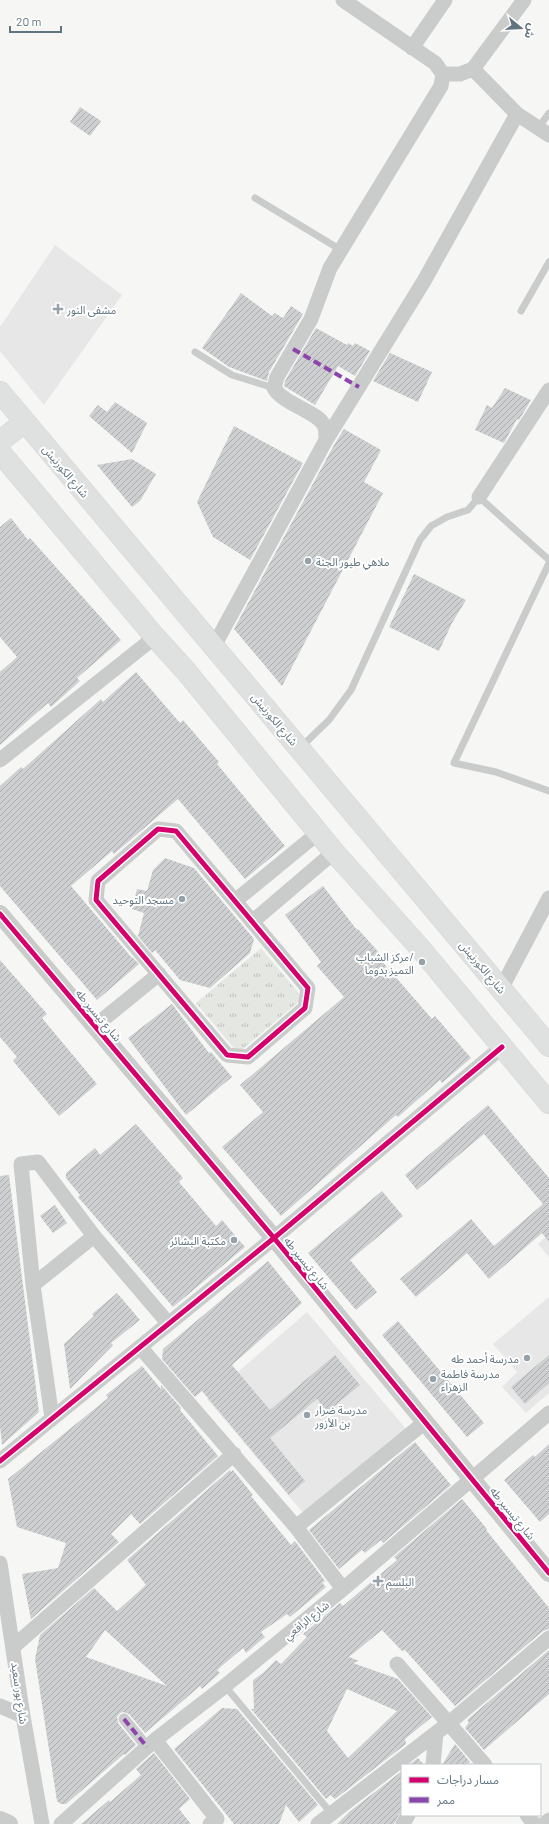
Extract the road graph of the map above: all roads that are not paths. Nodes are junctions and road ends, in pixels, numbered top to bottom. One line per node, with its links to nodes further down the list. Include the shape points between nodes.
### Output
1 (343, 0): 4 (street)
2 (445, 0): 4 (street)
3 (524, 0): 5 (street)
4 (412, 48): 6 (street, via 435,63)
5 (473, 69): 6 (street, via 460,74); 8 (street)
6 (443, 74): 11 (street, via 441,86)
7 (549, 113): 9 (lane)
8 (517, 114): 9 (street); 19 (street, via 424,281)
9 (543, 131)
10 (255, 198): 11 (lane)
11 (341, 250): 15 (street, via 330,268 311,319 277,377)
12 (549, 262): 13 (lane)
13 (521, 311)
14 (195, 352): 15 (lane, via 232,375)
15 (274, 388): 19 (street, via 279,396 319,420 325,427)
16 (549, 390): 22 (street)
17 (0, 392): 18 (main road, شارع الكورنيش)
18 (25, 422): 20 (main road); 25 (main road, شارع الكورنيش)
19 (326, 440): 25 (street)
20 (0, 441)
21 (0, 452): 24 (main road)
22 (479, 498): 23 (lane); 26 (lane, via 468,510 431,526 420,540 351,690 329,720)
23 (549, 562): 28 (lane, via 454,762 496,772)
24 (155, 637): 27 (street); 29 (main road)
25 (214, 646): 26 (main road, شارع الكورنيش)
26 (300, 748): 36 (main road, شارع الكورنيش)
27 (0, 760)
28 (549, 791)
29 (318, 833): 30 (main road); 32 (street)
30 (334, 852): 34 (street); 39 (main road, via 420,948)
31 (549, 898): 36 (street)
32 (235, 901): 34 (street); 35 (street, via 176,831 158,829 98,881 96,900)
33 (0, 914): 37 (street, شارع تيسير طه)
34 (252, 922): 35 (street, via 308,988 305,1008 248,1057 227,1055)
35 (159, 974): 37 (street)
36 (501, 989): 38 (main road, شارع الكورنيش)
37 (95, 1026): 42 (street, شارع تيسير طه)
38 (549, 1046)
39 (502, 1047): 40 (main road); 42 (street)
40 (549, 1103)
41 (94, 1236): 43 (street); 43 (street, via 38,1162 21,1164); 44 (street)
42 (274, 1238): 44 (street); 48 (street, شارع تيسير طه)
43 (33, 1285): 47 (street)
44 (168, 1323): 45 (street)
45 (140, 1346): 47 (street); 49 (street)
46 (549, 1413): 51 (street, شارع الرافعي)
47 (52, 1418): 50 (street)
48 (425, 1422): 51 (street, شارع تيسير طه); 52 (street)
49 (234, 1454): 52 (street); 57 (street)
50 (0, 1461)
51 (473, 1479): 54 (street, شارع تيسير طه); 55 (street, شارع الرافعي)
52 (296, 1527): 55 (street)
53 (0, 1562): 57 (street, شارع بور سعيد)
54 (549, 1573)
55 (343, 1589): 59 (street, شارع الرافعي)
56 (549, 1638): 63 (street)
57 (13, 1647): 61 (street, شارع بور سعيد)
58 (397, 1664): 63 (street)
59 (225, 1686): 65 (street, شارع الرافعي); 68 (lane)
60 (0, 1706): 61 (street)
61 (23, 1716): 73 (street, شارع بور سعيد)
62 (124, 1719): 65 (street)
63 (450, 1723): 64 (street); 67 (street)
64 (436, 1733): 66 (street); 68 (street)
65 (151, 1744): 74 (street, شارع الرافعي); 75 (street, via 217,1819)
66 (433, 1764)
67 (484, 1764)
68 (331, 1813): 76 (street)
69 (527, 1816): 77 (street)
70 (0, 1820): 72 (street)
71 (549, 1820): 78 (street)
72 (9, 1824)
73 (42, 1824)
74 (61, 1824)
75 (210, 1824)
76 (318, 1824)
77 (534, 1824)
78 (544, 1824)

